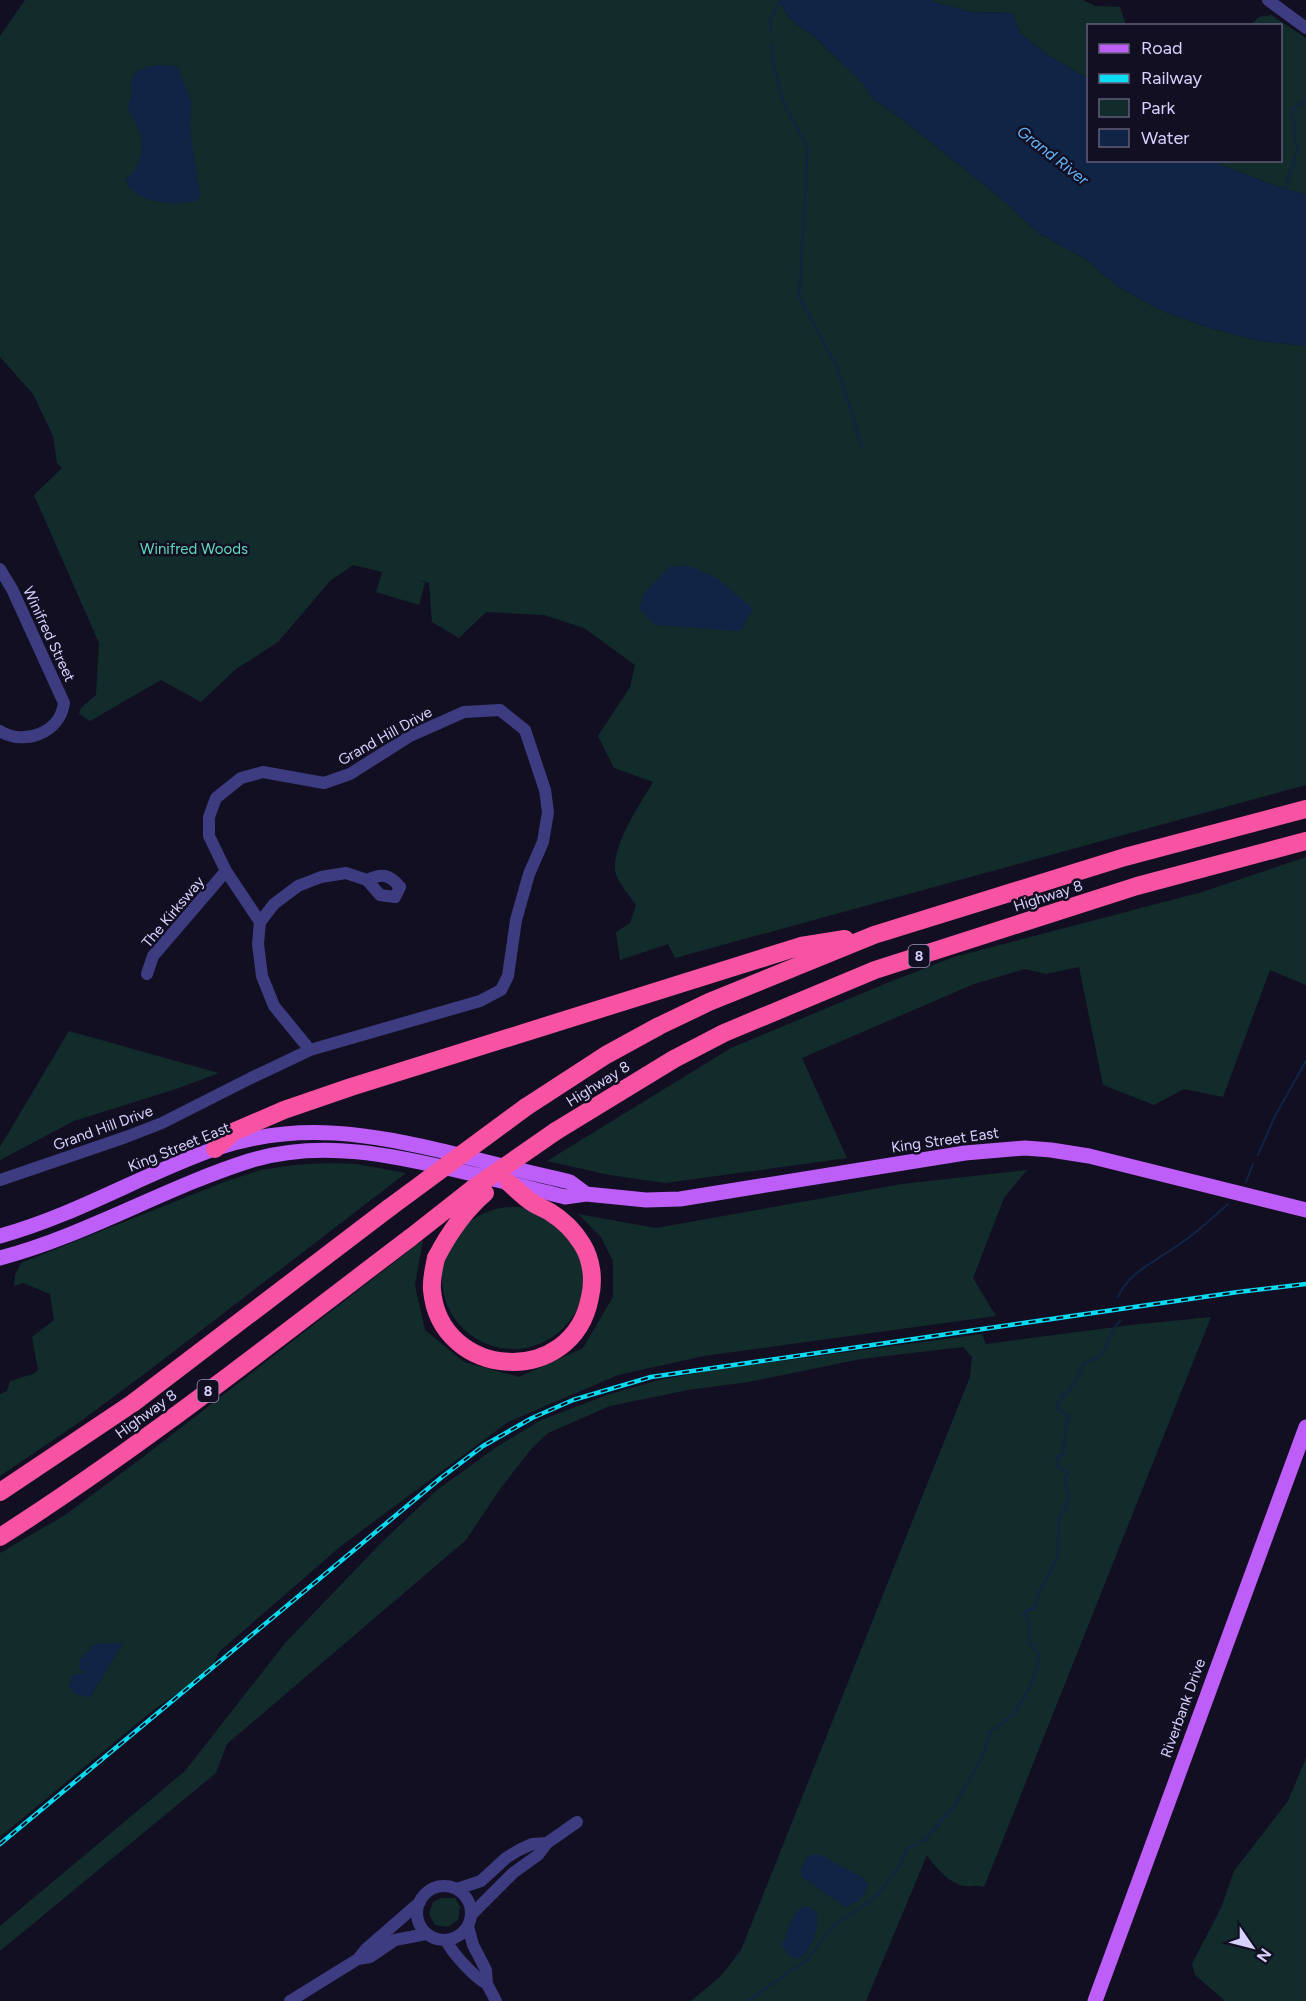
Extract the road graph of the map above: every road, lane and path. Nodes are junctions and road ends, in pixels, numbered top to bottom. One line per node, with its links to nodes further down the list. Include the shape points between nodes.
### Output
1 (1268, 0): 2 (street)
2 (1306, 28)
3 (0, 569): 4 (street, Winifred Street, via 64,703 61,715 42,733 20,737)
4 (0, 731)
5 (1306, 809): 10 (highway, Highway 8 / 8, via 1125,857)
6 (1306, 841): 13 (highway, Highway 8 / 8, via 1137,886 875,970 724,1033)
7 (226, 872): 9 (street, Grand Hill Drive); 11 (street, The Kirksway, via 153,956); 12 (street, Grand Hill Drive, via 209,836 209,816 216,798 241,778 263,772 324,783 350,774 410,736 464,712 500,710 525,730 545,790 548,813 543,842 516,920 508,976 501,990 480,1001)
8 (367, 880): 9 (street, via 346,873 298,886 274,904)
9 (260, 922): 12 (street, via 262,976 274,1006)
10 (873, 935): 14 (highway, via 801,946 363,1083 233,1132); 22 (highway, Highway 8 / 8, bridge, via 709,1002 606,1055 526,1107 133,1403)
11 (147, 974)
12 (310, 1050): 15 (street, Grand Hill Drive, via 162,1123)
13 (556, 1131): 16 (highway, bridge, via 543,1149 468,1208 436,1258 432,1289 442,1322 462,1346 476,1354 490,1360 519,1363 547,1355 572,1336 587,1311 592,1286 584,1247 563,1222); 23 (highway, Highway 8 / 8, bridge, via 471,1190 157,1430)
14 (215, 1149): 17 (main road, King Street East, via 291,1133 338,1132 418,1145 570,1182); 19 (main road, King Street East, via 55,1218)
15 (0, 1180)
16 (509, 1183): 17 (main road, King Street East, via 565,1197); 20 (main road, King Street East, via 370,1152 282,1154 212,1175 73,1233)
17 (586, 1194): 18 (main road, King Street East, via 680,1199 965,1153 1025,1148 1089,1156)
18 (1306, 1210)
19 (0, 1236)
20 (0, 1258)
21 (1306, 1427): 35 (main road, Riverbank Drive)
22 (0, 1492)
23 (0, 1537)
24 (577, 1822): 25 (street)
25 (547, 1843): 26 (street, via 519,1850 481,1881); 28 (street, via 538,1855 502,1882)
26 (457, 1889): 27 (street, via 435,1888); 28 (street, via 470,1905)
27 (420, 1902): 29 (street, via 418,1919); 31 (street)
28 (470, 1921): 30 (street, via 461,1934); 32 (street, via 473,1945 486,1970)
29 (426, 1934): 30 (street); 31 (street, via 401,1938 370,1957)
30 (446, 1940): 32 (street, via 476,1978)
31 (358, 1959): 33 (street)
32 (487, 1984): 34 (street)
33 (290, 2001)
34 (496, 2001)
35 (1095, 2001)

